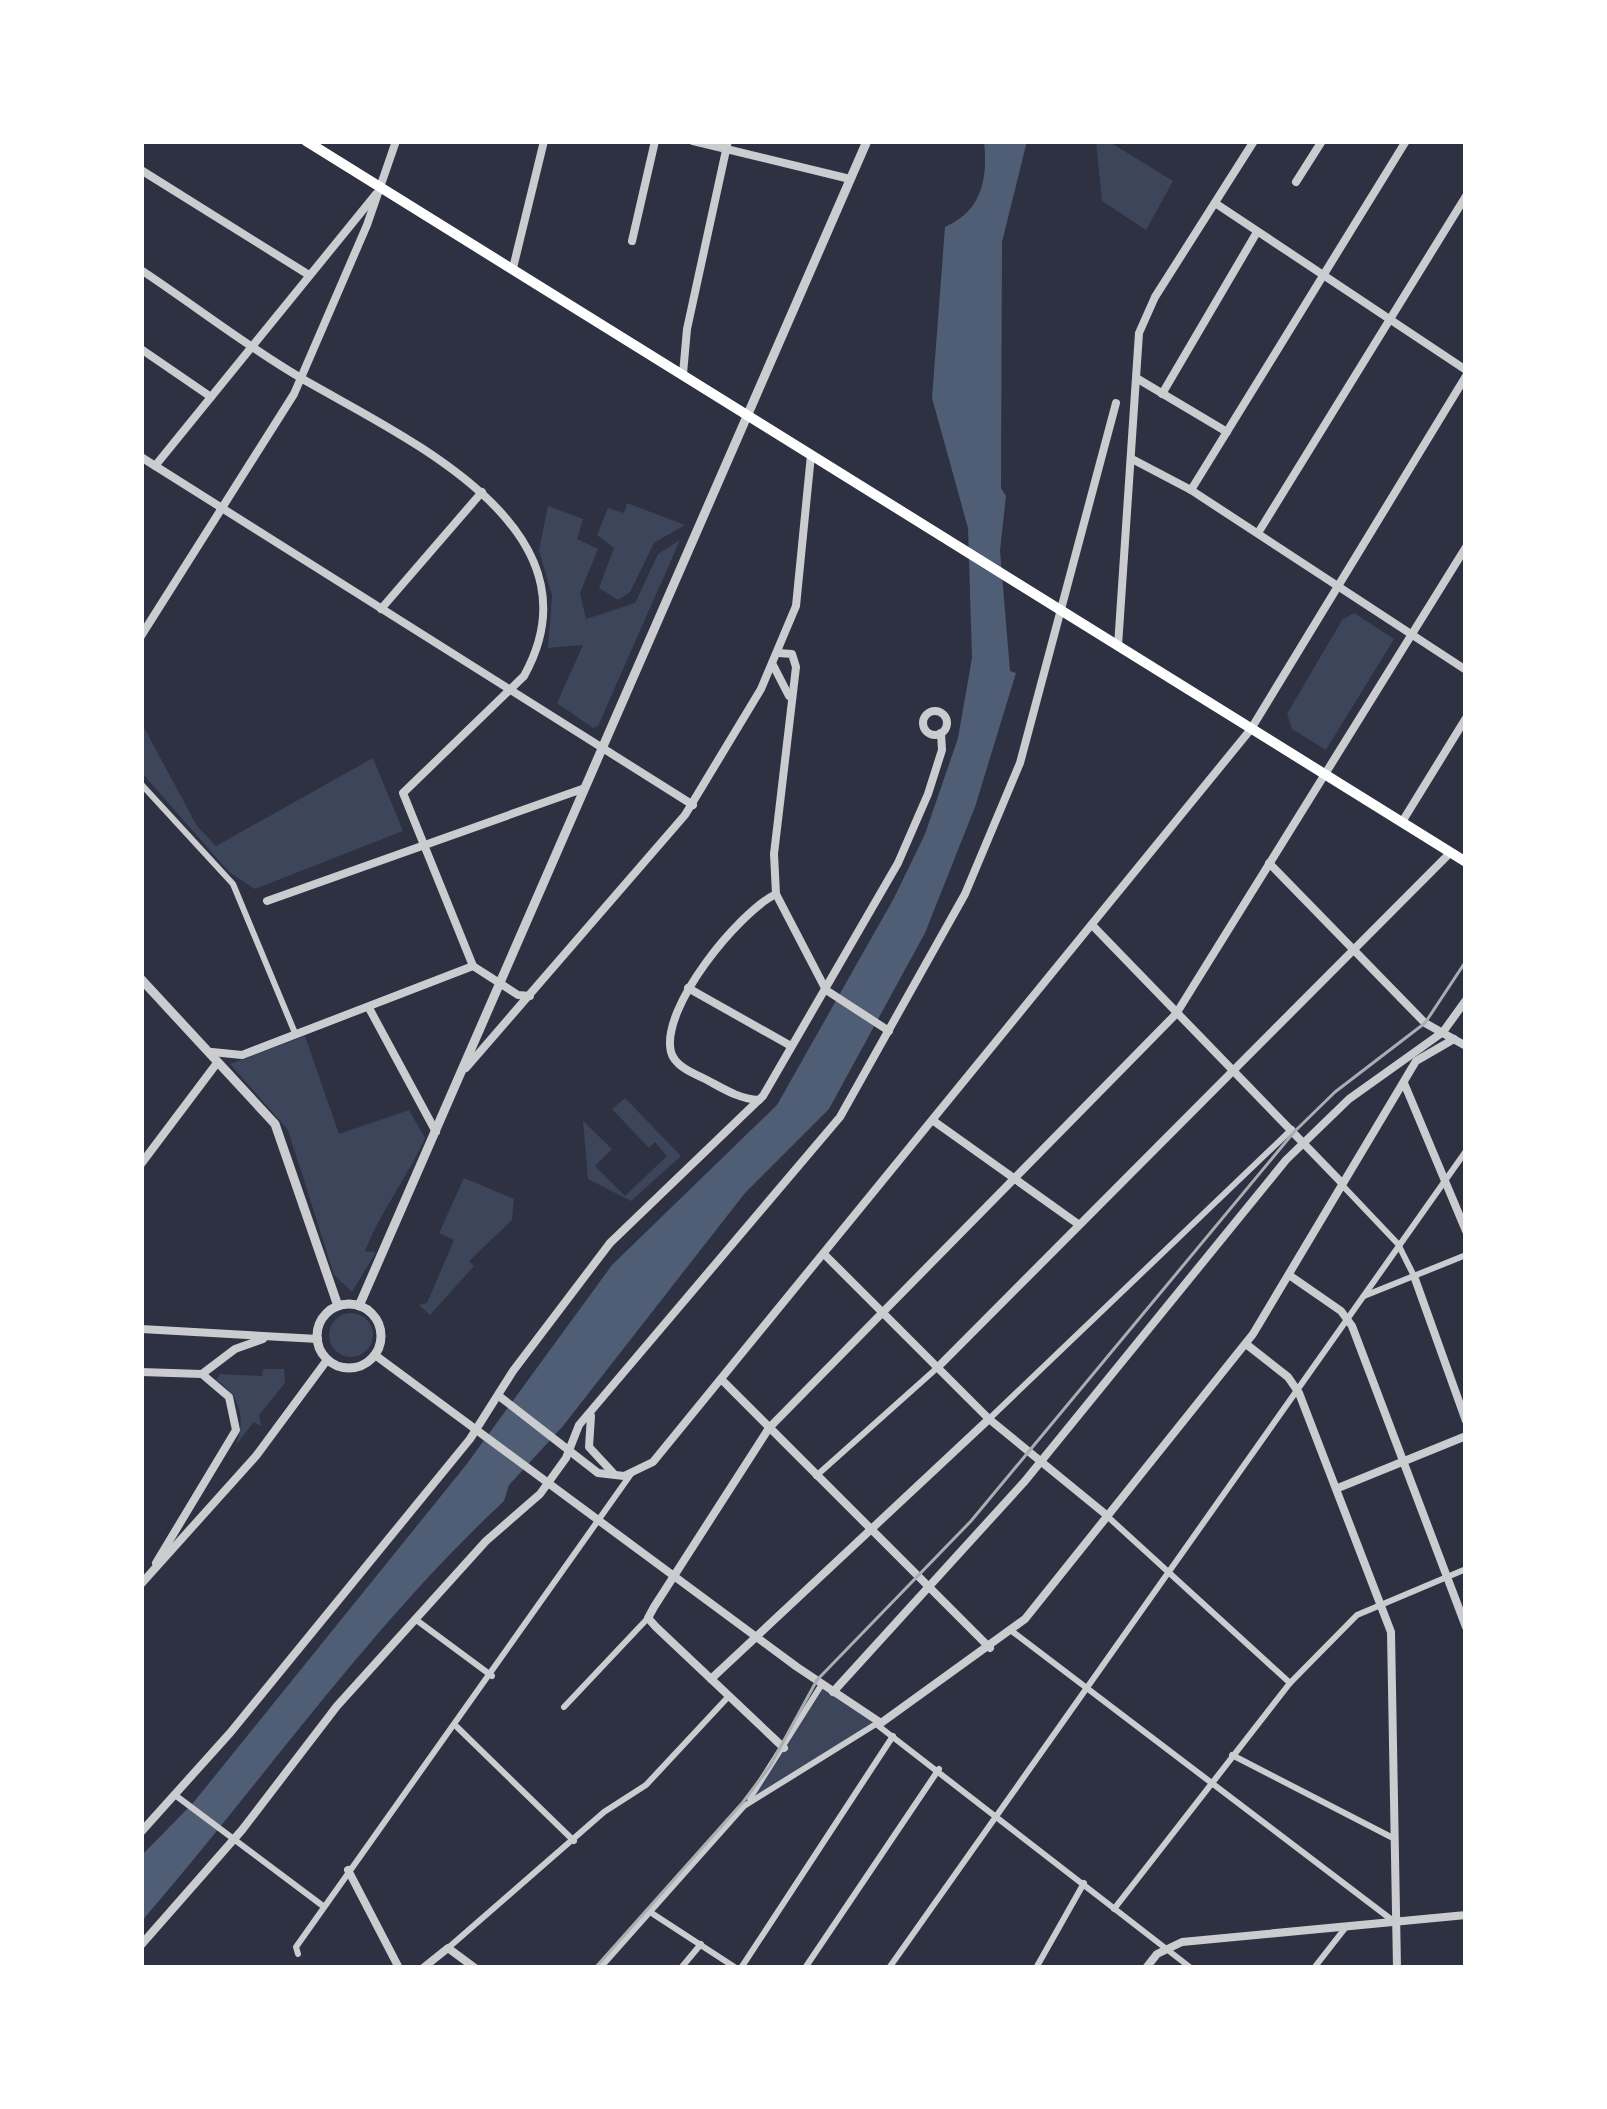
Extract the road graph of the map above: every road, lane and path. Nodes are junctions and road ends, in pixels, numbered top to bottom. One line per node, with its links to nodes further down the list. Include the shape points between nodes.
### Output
1 (306, 141): 14 (main road)
2 (396, 141): 14 (street)
3 (544, 141): 19 (street)
4 (655, 141): 18 (street)
5 (693, 141): 10 (street)
6 (867, 141): 12 (street)
7 (1254, 141): 16 (street)
8 (1322, 141): 13 (street)
9 (1406, 141): 22 (street)
10 (727, 145): 12 (street); 27 (street)
11 (141, 170): 21 (street)
12 (850, 179): 33 (street)
13 (1296, 182)
14 (381, 188): 19 (main road); 21 (street); 28 (street)
15 (1466, 196): 23 (street)
16 (1215, 203): 17 (street); 29 (street, via 1148,308)
17 (1258, 232): 22 (street); 30 (street)
18 (632, 241)
19 (513, 268): 27 (main road)
20 (141, 270): 24 (street)
21 (309, 275): 24 (street)
22 (1323, 275): 23 (street); 34 (street)
23 (1390, 319): 26 (street); 42 (street)
24 (254, 345): 28 (street); 31 (street)
25 (141, 350): 31 (street)
26 (1466, 373): 44 (street)
27 (683, 374): 33 (main road)
28 (301, 378): 40 (street); 41 (street)
29 (1137, 378): 30 (street); 37 (street)
30 (1162, 394): 34 (street)
31 (211, 397): 38 (street)
32 (1116, 403): 81 (street, via 1010,791 965,894)
33 (748, 416): 35 (main road); 58 (street)
34 (1227, 432): 39 (street)
35 (811, 455): 49 (main road); 50 (street, via 799,592)
36 (141, 457): 38 (street)
37 (1132, 459): 39 (street); 49 (street)
38 (155, 466): 41 (street)
39 (1191, 490): 42 (street)
40 (482, 492): 45 (street); 53 (street, via 527,547 543,600 539,644)
41 (220, 507): 45 (street); 46 (street)
42 (1258, 533): 44 (street)
43 (1466, 547): 47 (street)
44 (1337, 584): 47 (street); 56 (street)
45 (381, 609): 53 (street)
46 (145, 620): 48 (street)
47 (1413, 634): 52 (street); 59 (street)
48 (141, 636)
49 (1118, 647): 56 (main road)
50 (778, 653): 51 (street); 54 (street, via 795,659)
51 (772, 664): 54 (street); 62 (street)
52 (1466, 670)
53 (509, 689): 58 (street); 64 (street, via 403,793)
54 (790, 698): 68 (street)
55 (1466, 718): 63 (street)
56 (1251, 728): 59 (main road); 70 (street)
57 (941, 733): 76 (street, via 907,844)
58 (602, 749): 61 (street); 62 (street)
59 (1324, 773): 63 (main road); 67 (street)
60 (141, 784): 69 (street)
61 (585, 788): 64 (street); 74 (street)
62 (692, 805): 77 (street)
63 (1402, 822): 65 (main road)
64 (420, 843): 69 (street); 72 (street)
65 (1450, 853): 66 (main road); 71 (street)
66 (1466, 862)
67 (1269, 863): 71 (street); 80 (street)
68 (776, 894): 75 (street); 76 (street)
69 (256, 905): 83 (street)
70 (1093, 926): 80 (street); 92 (street)
71 (1356, 953): 82 (street); 89 (street)
72 (473, 967): 74 (street); 79 (street)
73 (141, 979): 87 (street)
74 (502, 980): 77 (street); 88 (street)
75 (688, 988): 85 (street); 91 (street, via 674,1013 672,1054 738,1097)
76 (826, 990): 81 (street); 85 (street)
77 (531, 995): 88 (street)
78 (1466, 1000): 82 (street)
79 (369, 1008): 83 (street); 94 (street)
80 (1176, 1014): 89 (street); 100 (street)
81 (889, 1031): 127 (street, via 834,1125)
82 (1443, 1032): 84 (street); 95 (street)
83 (296, 1034): 87 (street)
84 (1454, 1039): 86 (street); 90 (street, via 1421,1056)
85 (791, 1046): 91 (street)
86 (1466, 1046)
87 (214, 1058): 97 (street); 111 (street, via 275,1124)
88 (463, 1071): 94 (street)
89 (1235, 1075): 93 (street); 103 (street)
90 (1403, 1082): 101 (street); 102 (street)
91 (759, 1100): 126 (street, via 610,1243)
92 (935, 1122): 100 (street); 106 (street)
93 (1292, 1130): 95 (street); 128 (street)
94 (436, 1132): 112 (street)
95 (1304, 1142): 101 (street); 134 (street)
96 (141, 1146): 97 (street)
97 (152, 1148): 99 (street)
98 (1466, 1151): 102 (street)
99 (141, 1164)
100 (1016, 1178): 103 (street); 113 (street)
101 (1341, 1182): 105 (street); 108 (street)
102 (1446, 1183): 104 (street); 105 (street)
103 (1078, 1224): 121 (street)
104 (1466, 1231)
105 (1398, 1244): 109 (street); 110 (street)
106 (824, 1254): 113 (street); 124 (street)
107 (1466, 1255): 109 (street)
108 (1289, 1275): 114 (street); 118 (street)
109 (1414, 1276): 110 (street); 129 (street)
110 (1360, 1298): 114 (street)
111 (338, 1306): 112 (street); 117 (street, via 323,1319)
112 (359, 1306): 119 (street, via 379,1325)
113 (881, 1312): 121 (street); 130 (street)
114 (1346, 1317): 125 (street); 133 (street)
115 (141, 1329): 116 (street)
116 (267, 1338): 117 (street); 123 (street)
117 (318, 1339): 120 (street)
118 (1246, 1344): 125 (street); 139 (street)
119 (375, 1354): 120 (street, via 351,1368); 144 (street)
120 (327, 1360): 142 (street, via 256,1456)
121 (937, 1368): 128 (street); 136 (street)
122 (141, 1372): 123 (street)
123 (202, 1374): 142 (street, via 229,1397 236,1430)
124 (722, 1380): 130 (street); 135 (street)
125 (1296, 1387): 138 (street); 143 (street)
126 (499, 1396): 132 (street); 170 (street)
127 (591, 1414): 132 (street); 137 (street, via 589,1447)
128 (989, 1419): 134 (street); 140 (street)
129 (1466, 1421)
130 (769, 1428): 136 (street); 144 (street)
131 (1466, 1436): 133 (street)
132 (570, 1447): 137 (street, via 598,1473); 150 (street, via 540,1494)
133 (1405, 1461): 138 (street); 145 (street)
134 (1040, 1463): 139 (street); 147 (street)
135 (636, 1472): 137 (street); 155 (street)
136 (816, 1476): 140 (street)
137 (616, 1477)
138 (1338, 1488): 148 (street)
139 (1104, 1514): 143 (street); 152 (street)
140 (869, 1532): 147 (street); 153 (street)
141 (1466, 1569): 145 (street)
142 (152, 1570): 146 (street)
143 (1165, 1570): 157 (street); 159 (street)
144 (675, 1573): 149 (street); 153 (street)
145 (1448, 1576): 148 (street); 151 (street)
146 (141, 1584)
147 (928, 1591): 154 (street); 160 (street)
148 (1382, 1604): 157 (street, via 1357,1615); 175 (street, via 1394,1653)
149 (648, 1618): 156 (street); 162 (street)
150 (415, 1619): 155 (street); 174 (street)
151 (1466, 1627)
152 (1012, 1632): 154 (street); 159 (street)
153 (756, 1634): 156 (street); 158 (street)
154 (990, 1648): 163 (street)
155 (492, 1676): 164 (street)
156 (711, 1679): 161 (street)
157 (1290, 1683): 167 (street)
158 (822, 1684): 160 (street); 166 (street)
159 (1084, 1688): 169 (street); 172 (street)
160 (833, 1692): 163 (street)
161 (729, 1696): 166 (street); 176 (street, via 646,1785)
162 (564, 1707)
163 (876, 1724): 165 (street); 171 (street)
164 (457, 1727): 176 (street); 177 (street)
165 (893, 1736): 168 (street); 195 (street)
166 (784, 1748): 171 (street)
167 (1232, 1754): 169 (street); 175 (street)
168 (939, 1769): 172 (street); 196 (street)
169 (1210, 1784): 180 (street); 183 (street)
170 (175, 1795): 173 (street); 174 (street)
171 (744, 1806): 181 (street)
172 (997, 1813): 178 (street); 197 (street)
173 (141, 1832)
174 (231, 1835): 179 (street); 186 (street)
175 (1396, 1839): 183 (street)
176 (574, 1841): 187 (street)
177 (348, 1870): 179 (street); 190 (street)
178 (1084, 1883): 180 (street); 198 (street)
179 (323, 1906): 189 (street)
180 (1114, 1909): 188 (street)
181 (650, 1912): 185 (street); 193 (street)
182 (1466, 1915): 183 (street)
183 (1395, 1922): 184 (street); 202 (street)
184 (1346, 1927): 188 (street); 201 (street)
185 (700, 1944): 194 (street); 195 (street)
186 (141, 1945)
187 (448, 1948): 191 (street); 192 (street)
188 (1165, 1949): 199 (street); 200 (street)
189 (298, 1954)
190 (399, 1968)
191 (423, 1968)
192 (475, 1968)
193 (600, 1968)
194 (681, 1968)
195 (738, 1968)
196 (805, 1968)
197 (889, 1968)
198 (1036, 1968)
199 (1146, 1968)
200 (1191, 1968)
201 (1314, 1968)
202 (1397, 1968)

